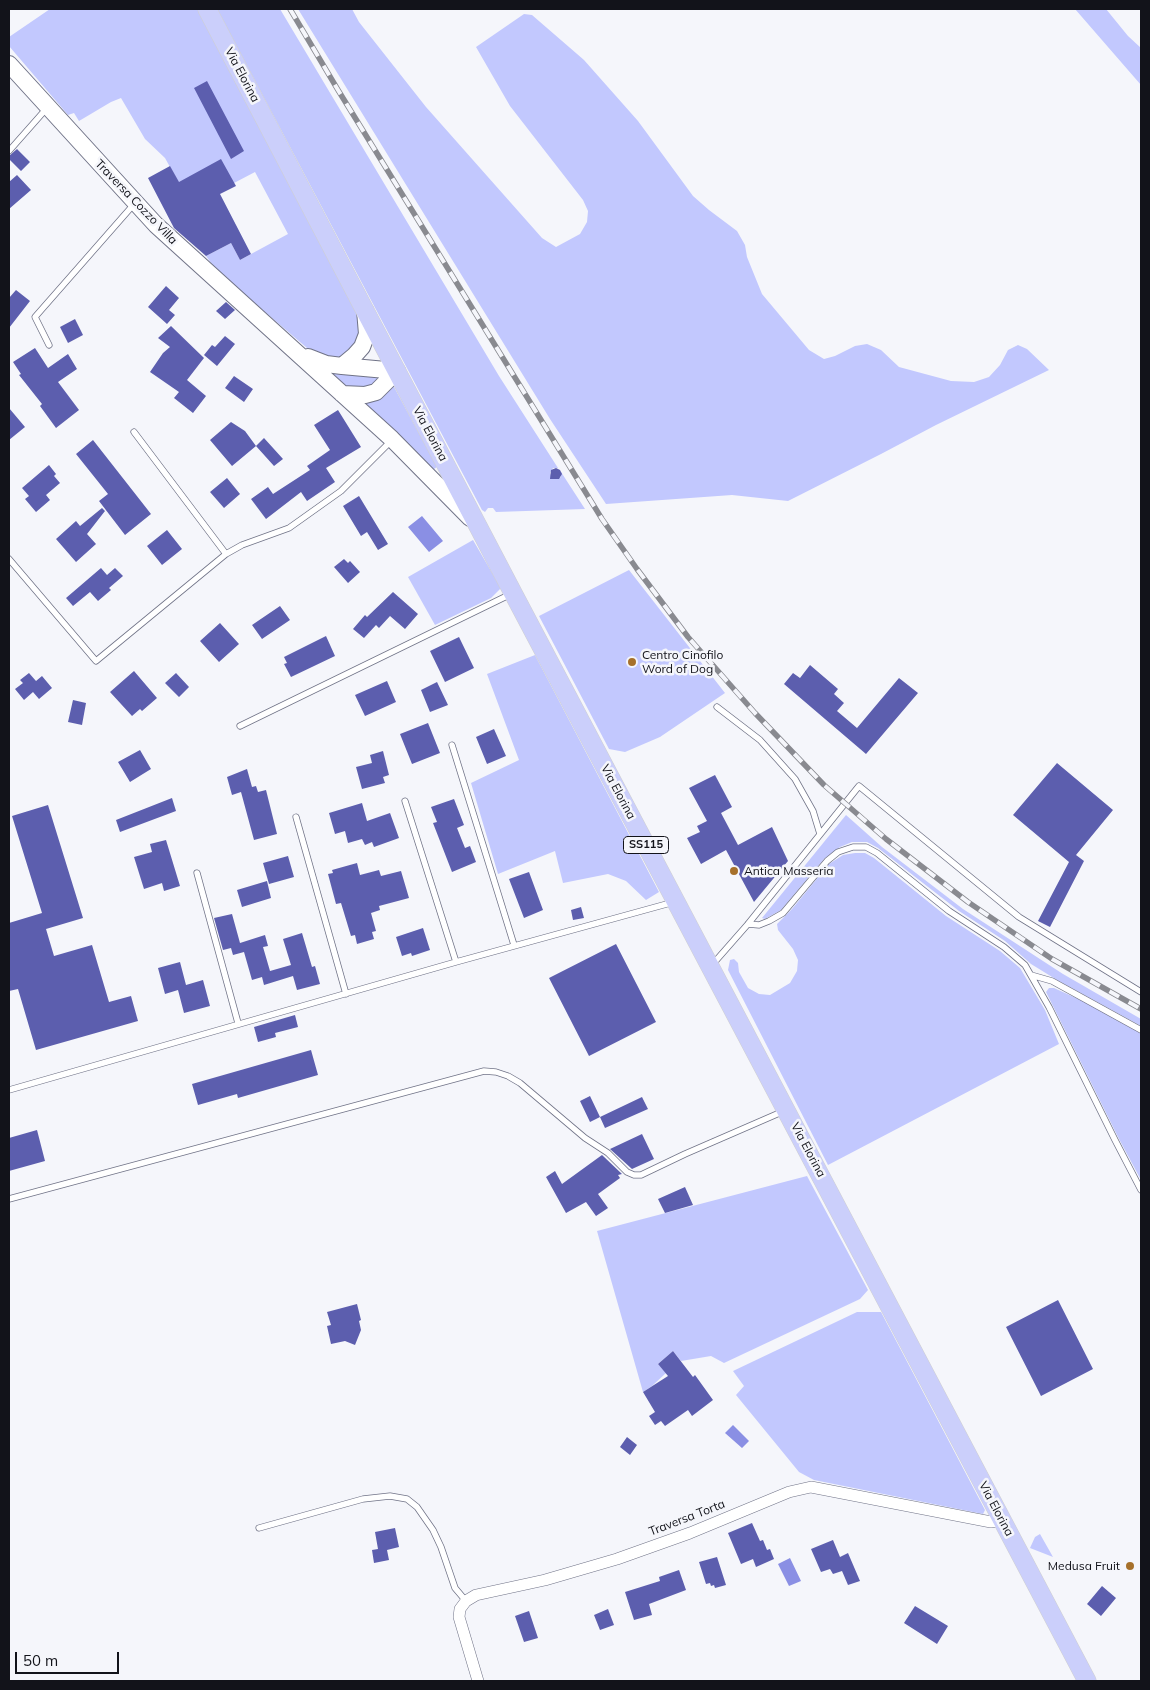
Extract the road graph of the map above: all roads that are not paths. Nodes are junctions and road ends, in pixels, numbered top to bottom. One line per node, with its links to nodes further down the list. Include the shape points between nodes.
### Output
1 (207, 9): 6 (main road, Via Elorina / SS115)
2 (9, 64): 3 (street, Traversa Cozzo Villa)
3 (48, 108): 4 (lane); 5 (street, Traversa Cozzo Villa)
4 (9, 151)
5 (135, 203): 7 (lane, via 35,317); 8 (street, Traversa Cozzo Villa)
6 (365, 309): 9 (street, via 367,334 362,347); 10 (main road, Via Elorina / SS115)
7 (49, 345)
8 (295, 350): 9 (street, via 326,364); 11 (street, Traversa Cozzo Villa)
9 (342, 366): 10 (street)
10 (397, 371): 11 (street, via 376,392); 14 (main road, Via Elorina / SS115)
11 (342, 394): 13 (street, Traversa Cozzo Villa)
12 (134, 432): 15 (lane)
13 (392, 439): 14 (street, Traversa Cozzo Villa); 15 (lane, via 341,491 289,528)
14 (478, 525): 17 (main road, Via Elorina / SS115)
15 (226, 554): 16 (lane, via 96,660)
16 (9, 560)
17 (513, 593): 19 (lane); 25 (main road, Via Elorina / SS115)
18 (717, 707): 23 (lane, via 760,740 795,779 813,811)
19 (240, 726)
20 (452, 745): 27 (lane)
21 (405, 801): 28 (lane)
22 (296, 817): 32 (lane)
23 (820, 834): 26 (lane); 31 (lane, via 859,786 1018,918)
24 (197, 873): 33 (lane)
25 (676, 902): 27 (lane); 29 (main road, Via Elorina / SS115)
26 (748, 924): 29 (lane); 30 (lane, via 770,921 783,913 838,852 866,847 949,911 1004,947 1025,965)
27 (514, 945): 28 (lane)
28 (456, 962): 32 (lane)
29 (710, 966): 36 (main road, Via Elorina / SS115)
30 (1031, 975): 34 (lane, via 1052,981); 37 (lane)
31 (1141, 992)
32 (346, 994): 33 (lane)
33 (238, 1024): 35 (lane)
34 (1141, 1030)
35 (9, 1090)
36 (786, 1110): 38 (lane, via 641,1175 634,1175 520,1083 508,1076 484,1071); 39 (main road, Via Elorina / SS115)
37 (1141, 1190)
38 (9, 1199)
39 (1002, 1520): 41 (street, Traversa Torta, via 991,1522 811,1487 789,1492 690,1534 617,1559); 43 (main road, Via Elorina / SS115)
40 (259, 1528): 41 (lane, via 363,1498 390,1496 407,1499 417,1507 432,1530 455,1588)
41 (466, 1601): 42 (street, via 460,1609 460,1617)
42 (478, 1681)
43 (1087, 1681)

